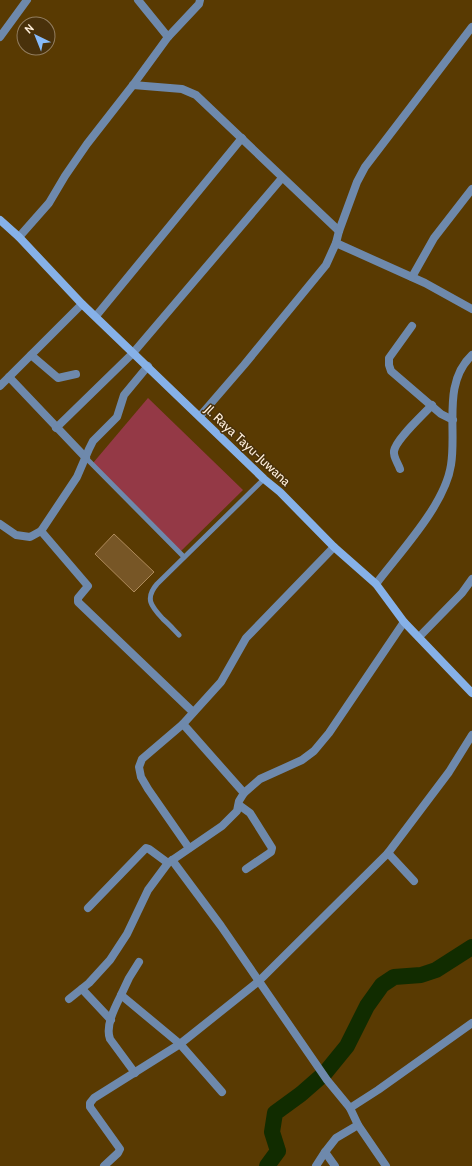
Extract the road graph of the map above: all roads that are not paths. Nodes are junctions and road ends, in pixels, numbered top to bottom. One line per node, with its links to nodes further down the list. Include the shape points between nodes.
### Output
1 (27, 0): 5 (street)
2 (138, 0): 6 (street)
3 (200, 0): 6 (street)
4 (472, 27): 12 (street, via 365,167)
5 (0, 37)
6 (168, 37): 7 (street)
7 (133, 85): 8 (street, via 189,91); 13 (street, via 87,144 49,203)
8 (242, 138): 9 (street); 18 (street)
9 (282, 178): 12 (street); 20 (street)
10 (472, 189): 15 (street, via 434,238)
11 (0, 220): 13 (main road, Jl. Raya Tayu-Juwana)
12 (339, 231): 14 (street)
13 (19, 237): 16 (main road, Jl. Raya Tayu-Juwana)
14 (336, 243): 15 (street); 28 (street, via 326,265)
15 (412, 277): 17 (street)
16 (82, 304): 18 (main road, Jl. Raya Tayu-Juwana); 21 (street)
17 (472, 309)
18 (96, 316): 20 (main road, Jl. Raya Tayu-Juwana)
19 (412, 326): 27 (street, via 389,358 389,365 391,371)
20 (133, 352): 23 (main road, Jl. Raya Tayu-Juwana); 30 (street)
21 (31, 355): 24 (street, via 58,378); 25 (street)
22 (472, 355): 29 (street, via 462,366 456,381)
23 (148, 366): 28 (main road, Jl. Raya Tayu-Juwana); 31 (street, via 124,395 117,417 93,441)
24 (76, 374)
25 (9, 377): 26 (street); 30 (street)
26 (0, 386)
27 (432, 405): 29 (street, via 441,414); 32 (street, via 398,443 394,453)
28 (200, 416): 33 (main road, Jl. Raya Tayu-Juwana)
29 (453, 420): 39 (street, via 451,466 440,497 414,536)
30 (56, 428): 31 (street)
31 (86, 458): 35 (street, via 77,477); 37 (lane)
32 (400, 469)
33 (264, 479): 36 (main road, Jl. Raya Tayu-Juwana); 37 (lane)
34 (0, 524): 35 (street, via 16,535 30,537)
35 (41, 531): 44 (street, via 88,586 78,598 78,602)
36 (334, 546): 39 (main road, Jl. Raya Tayu-Juwana); 44 (street, via 246,638 221,682)
37 (184, 557): 41 (lane, via 153,588 150,597 154,609)
38 (472, 579): 42 (street, via 462,593)
39 (376, 584): 40 (main road, Jl. Raya Tayu-Juwana)
40 (404, 622): 42 (main road, Jl. Raya Tayu-Juwana); 47 (street, via 329,733 314,751 302,760 260,779)
41 (179, 635)
42 (419, 637): 43 (main road, Jl. Raya Tayu-Juwana)
43 (472, 694)
44 (193, 712): 45 (street)
45 (183, 724): 47 (street); 49 (street, via 142,758 139,769 148,789)
46 (472, 734): 50 (street, via 449,772)
47 (244, 793): 48 (street)
48 (239, 805): 49 (street, via 237,811 222,826); 52 (street, via 250,813 272,848)
49 (189, 848): 51 (street)
50 (388, 853): 53 (street); 56 (street)
51 (170, 862): 54 (street, via 146,848); 56 (street, via 209,910); 57 (street, via 148,890 117,949 100,972)
52 (246, 869)
53 (414, 881)
54 (88, 908)
55 (139, 962): 58 (street)
56 (258, 981): 62 (street); 65 (street, via 318,1068)
57 (82, 989): 59 (street); 60 (street)
58 (121, 995): 60 (street); 62 (street)
59 (69, 1000)
60 (111, 1020): 63 (street, via 110,1039)
61 (472, 1023): 65 (street)
62 (180, 1044): 63 (street); 64 (street)
63 (135, 1073): 68 (street, via 90,1103 90,1107 120,1149)
64 (222, 1092)
65 (350, 1108): 66 (street)
66 (358, 1125): 67 (street, via 336,1138); 71 (street)
67 (325, 1152): 69 (street); 70 (street)
68 (104, 1166)
69 (316, 1166)
70 (335, 1166)
71 (386, 1166)

